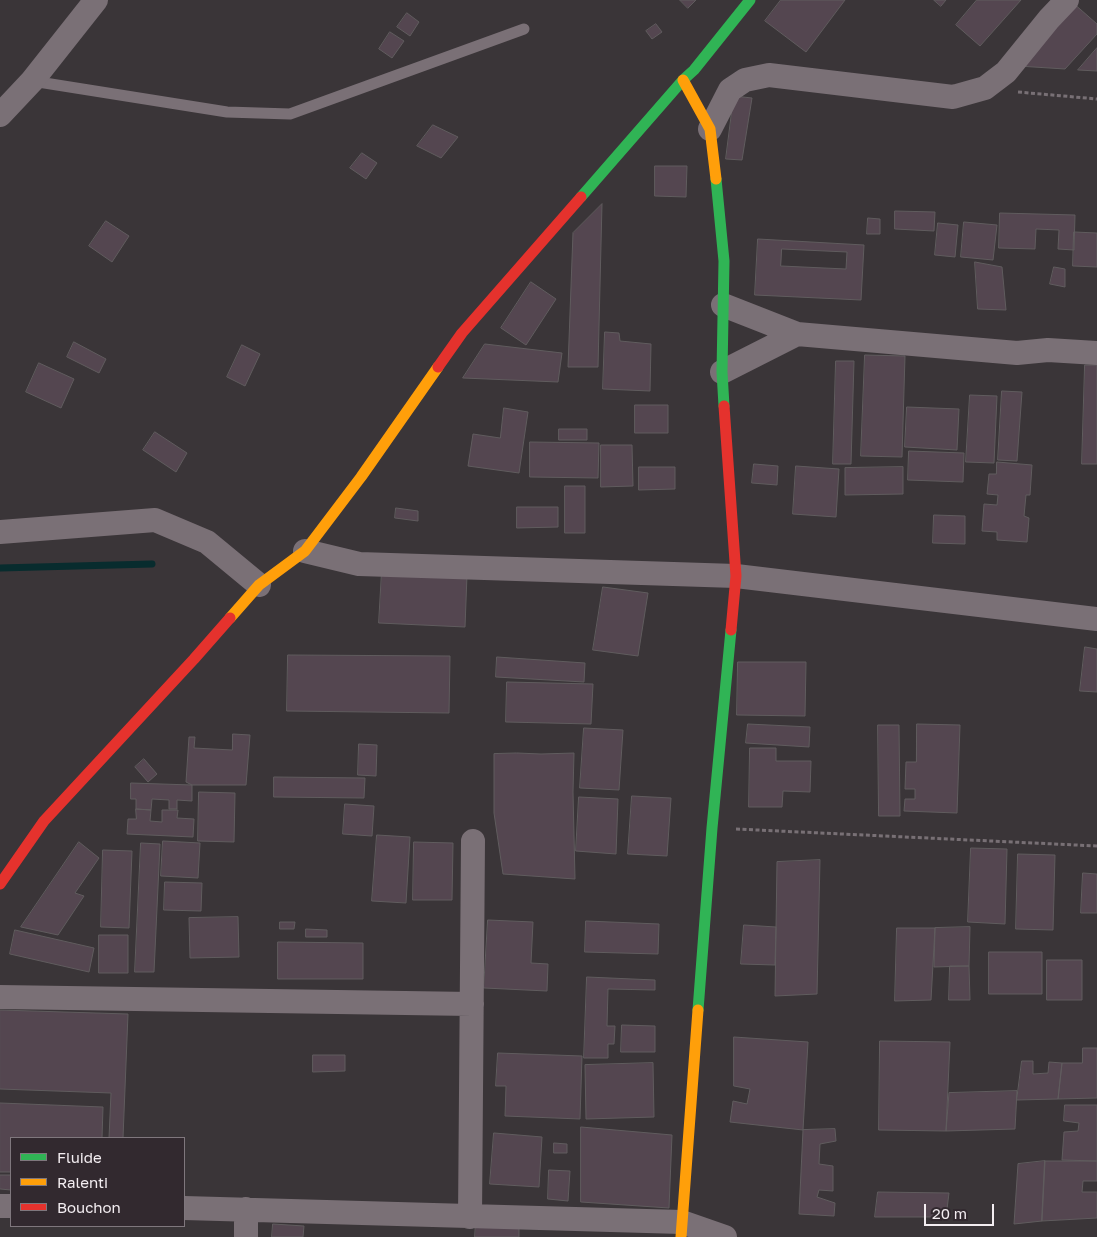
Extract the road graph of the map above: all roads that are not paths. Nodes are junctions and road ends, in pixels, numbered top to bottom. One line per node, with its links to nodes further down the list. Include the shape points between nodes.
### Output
1 (96, 0): 6 (street)
2 (750, 0): 5 (street)
3 (1067, 0): 8 (street, via 1006,72 985,88 954,97 769,75 745,80 730,90)
4 (524, 29): 6 (lane, via 290,114 227,112)
5 (683, 80): 8 (street); 14 (street, via 462,333)
6 (32, 81): 7 (street)
7 (0, 115)
8 (710, 129): 9 (street, via 723,251)
9 (722, 305): 10 (street); 12 (street)
10 (797, 334): 11 (street, via 1017,354 1048,350); 12 (street)
11 (1097, 352)
12 (722, 372): 15 (street)
13 (0, 532): 16 (street, via 155,520 207,542)
14 (305, 551): 15 (street, via 359,564); 16 (street)
15 (736, 576): 17 (street); 25 (street, via 712,828)
16 (259, 585): 19 (street, via 44,821)
17 (1097, 619)
18 (473, 841): 21 (street)
19 (0, 884)
20 (0, 997): 21 (street)
21 (472, 1004): 24 (street)
22 (185, 1208): 23 (street)
23 (246, 1209): 24 (street); 26 (street)
24 (470, 1217): 25 (street)
25 (681, 1230): 27 (street)
26 (246, 1237)
27 (724, 1237)

